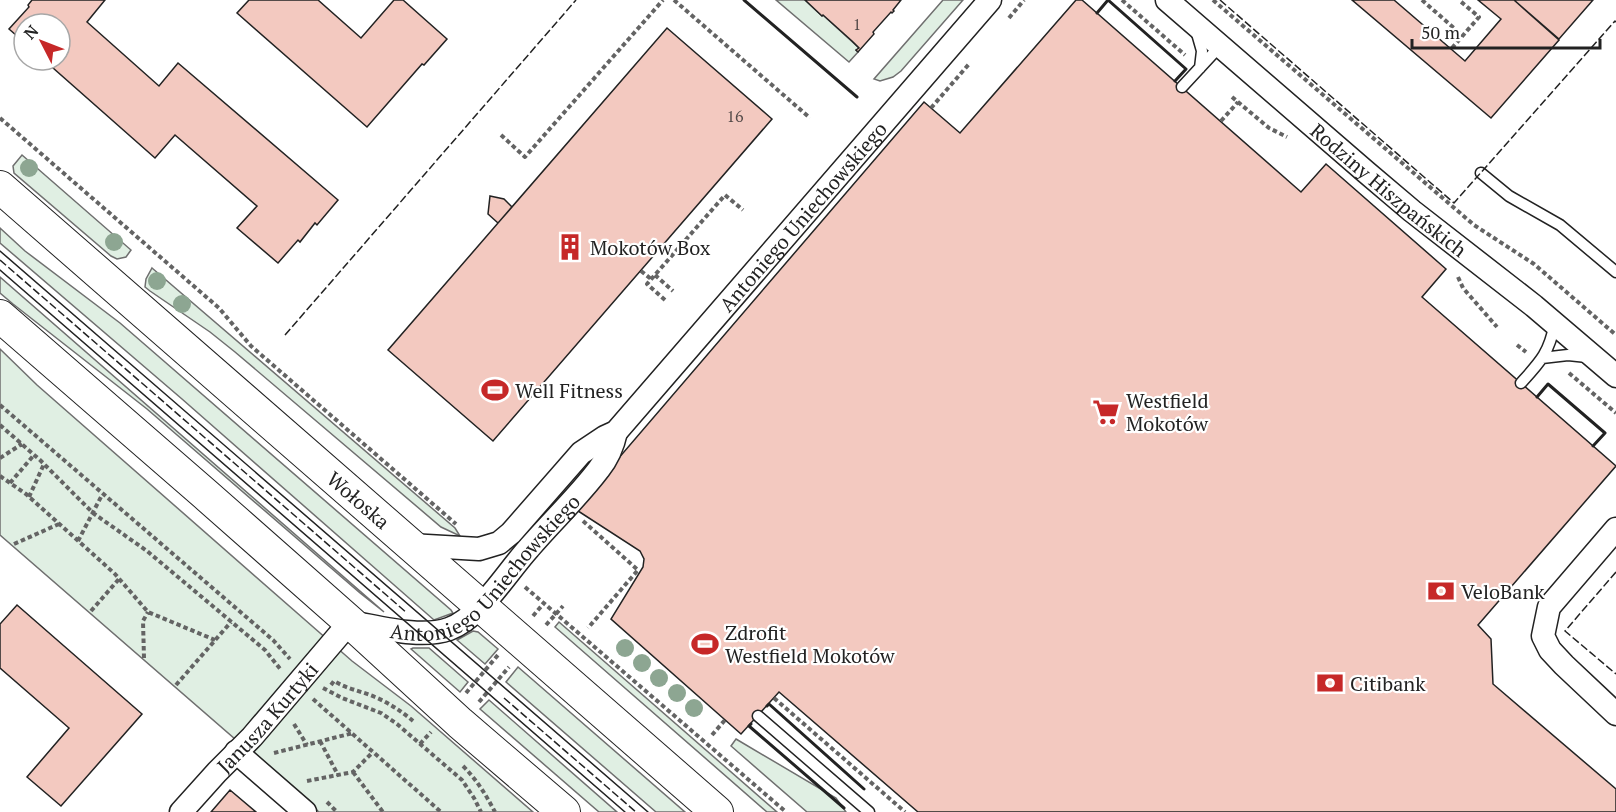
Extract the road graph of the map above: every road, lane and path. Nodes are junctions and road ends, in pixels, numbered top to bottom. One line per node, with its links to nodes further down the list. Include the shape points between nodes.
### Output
1 (663, 0): 20 (path, via 525,157)
2 (674, 0): 18 (path)
3 (990, 0): 43 (street, Antoniego Uniechowskiego)
4 (1122, 0): 13 (path)
5 (1167, 0): 9 (street, Rodziny Hiszpańskich)
6 (1213, 0): 32 (path, via 1474,225 1534,264)
7 (1422, 0): 10 (path)
8 (1459, 0): 10 (path, via 1479,17)
9 (1193, 23): 11 (street, Rodziny Hiszpańskich); 14 (lane, via 1200,37)
10 (1463, 36): 12 (path)
11 (1220, 46): 14 (lane); 31 (street, Rodziny Hiszpańskich, via 1404,204)
12 (1452, 48)
13 (1185, 56)
14 (1200, 68): 15 (lane)
15 (1182, 87)
16 (1238, 102): 19 (path)
17 (0, 118): 56 (path, via 219,308 251,346)
18 (810, 118)
19 (1221, 121)
20 (501, 135)
21 (1481, 173): 25 (lane, via 1509,196 1560,225)
22 (0, 188): 59 (main road, Wołoska)
23 (743, 210): 26 (path, via 725,195)
24 (641, 270): 27 (path)
25 (1616, 272)
26 (655, 275): 27 (path); 28 (path)
27 (651, 279): 29 (path, via 647,284)
28 (673, 291)
29 (665, 300)
30 (0, 316): 69 (main road)
31 (1555, 322): 35 (street, Rodziny Hiszpańskich); 36 (lane, via 1551,342)
32 (1616, 335)
33 (1517, 345): 34 (path)
34 (1527, 352)
35 (1595, 357): 36 (lane); 38 (street, Rodziny Hiszpańskich)
36 (1542, 358): 39 (lane)
37 (1561, 366): 41 (path)
38 (1616, 375)
39 (1521, 383)
40 (0, 405): 50 (path)
41 (1616, 414)
42 (0, 425): 44 (path)
43 (616, 432): 59 (street, Antoniego Uniechowskiego, via 567,464 512,533 498,543 479,549); 63 (street, Antoniego Uniechowskiego, via 600,469)
44 (22, 444): 45 (path); 46 (path)
45 (34, 455): 47 (path); 49 (path)
46 (0, 458)
47 (44, 464): 51 (path); 52 (path)
48 (0, 476): 49 (path)
49 (10, 483): 51 (path)
50 (102, 495): 52 (path); 74 (path, via 273,640)
51 (29, 497): 54 (path)
52 (93, 513): 57 (path); 68 (path, via 147,551)
53 (579, 517): 70 (path, via 638,570)
54 (59, 524): 57 (path); 58 (path)
55 (1616, 529): 79 (street, via 1549,607 1543,636 1564,665)
56 (461, 530)
57 (78, 541): 60 (path)
58 (14, 544)
59 (410, 545): 63 (main road, Wołoska)
60 (119, 579): 65 (path); 66 (path)
61 (519, 584): 62 (path)
62 (544, 603): 67 (path); 72 (path)
63 (481, 606): 69 (street, Antoniego Uniechowskiego, via 463,623 430,633); 72 (main road, Wołoska)
64 (563, 606): 67 (path)
65 (91, 611)
66 (148, 612): 71 (path); 73 (path, via 143,621)
67 (556, 614): 72 (path); 105 (path)
68 (231, 622): 71 (path); 74 (path, via 265,650 276,665)
69 (350, 622): 74 (street, Janusza Kurtyki); 83 (main road)
70 (588, 628)
71 (215, 640): 75 (path)
72 (521, 641): 83 (path); 83 (path); 104 (main road, Wołoska)
73 (144, 658)
74 (302, 680): 76 (path); 78 (path); 89 (street, Janusza Kurtyki)
75 (176, 685)
76 (326, 689): 78 (path); 83 (path, via 334,681 403,713); 87 (path, via 381,713)
77 (774, 698): 106 (path)
78 (316, 701): 84 (path)
79 (1616, 714)
80 (289, 716): 88 (path)
81 (758, 716): 96 (lane)
82 (725, 720): 85 (path)
83 (446, 723): 87 (path); 103 (main road)
84 (353, 733): 86 (path); 90 (path)
85 (712, 735)
86 (320, 741): 88 (path); 94 (path)
87 (420, 744): 101 (path, via 462,780)
88 (307, 745): 91 (path)
89 (236, 752): 97 (street, Janusza Kurtyki); 98 (street)
90 (374, 752): 93 (path); 100 (path)
91 (270, 754)
92 (462, 764): 102 (path)
93 (352, 772): 94 (path); 99 (path)
94 (339, 775): 95 (path)
95 (306, 782)
96 (864, 809)
97 (181, 812)
98 (305, 812)
99 (383, 812)
100 (441, 812)
101 (482, 812)
102 (495, 812)
103 (564, 812)
104 (717, 812)
105 (786, 812)
106 (905, 812)

